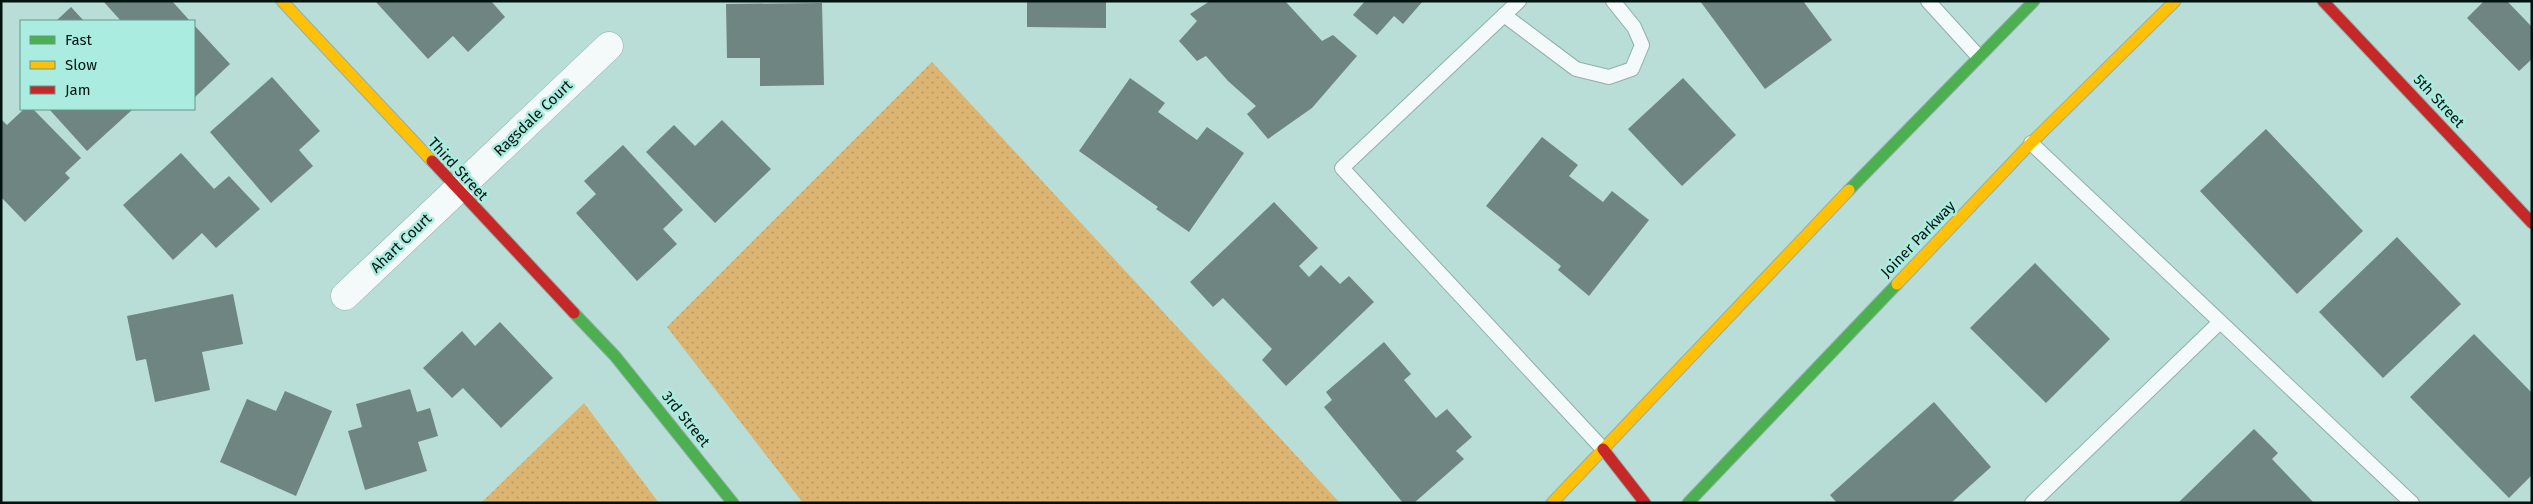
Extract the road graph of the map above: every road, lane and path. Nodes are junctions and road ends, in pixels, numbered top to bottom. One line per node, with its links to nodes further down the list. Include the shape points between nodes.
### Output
1 (282, 1): 12 (main road, Third Street)
2 (1519, 1): 8 (lane)
3 (1613, 1): 8 (lane, via 1634,27 1642,45 1632,69 1609,77 1576,69)
4 (1928, 1): 10 (lane)
5 (2034, 1): 10 (main road)
6 (2175, 1): 11 (main road, Joiner Parkway)
7 (2323, 1): 13 (main road, 5th Street)
8 (1504, 15): 17 (lane, via 1342,168)
9 (608, 46): 12 (street, Ragsdale Court)
10 (1978, 56): 17 (main road)
11 (2031, 143): 15 (lane); 21 (main road, Joiner Parkway)
12 (457, 190): 14 (street, Ahart Court); 16 (main road, Third Street)
13 (2532, 223)
14 (345, 296)
15 (2220, 322): 22 (lane); 23 (lane)
16 (615, 356): 18 (main road, 3rd Street)
17 (1603, 449): 19 (main road); 20 (main road)
18 (733, 503)
19 (1552, 503)
20 (1644, 503)
21 (1688, 503)
22 (2032, 503)
23 (2412, 503)

